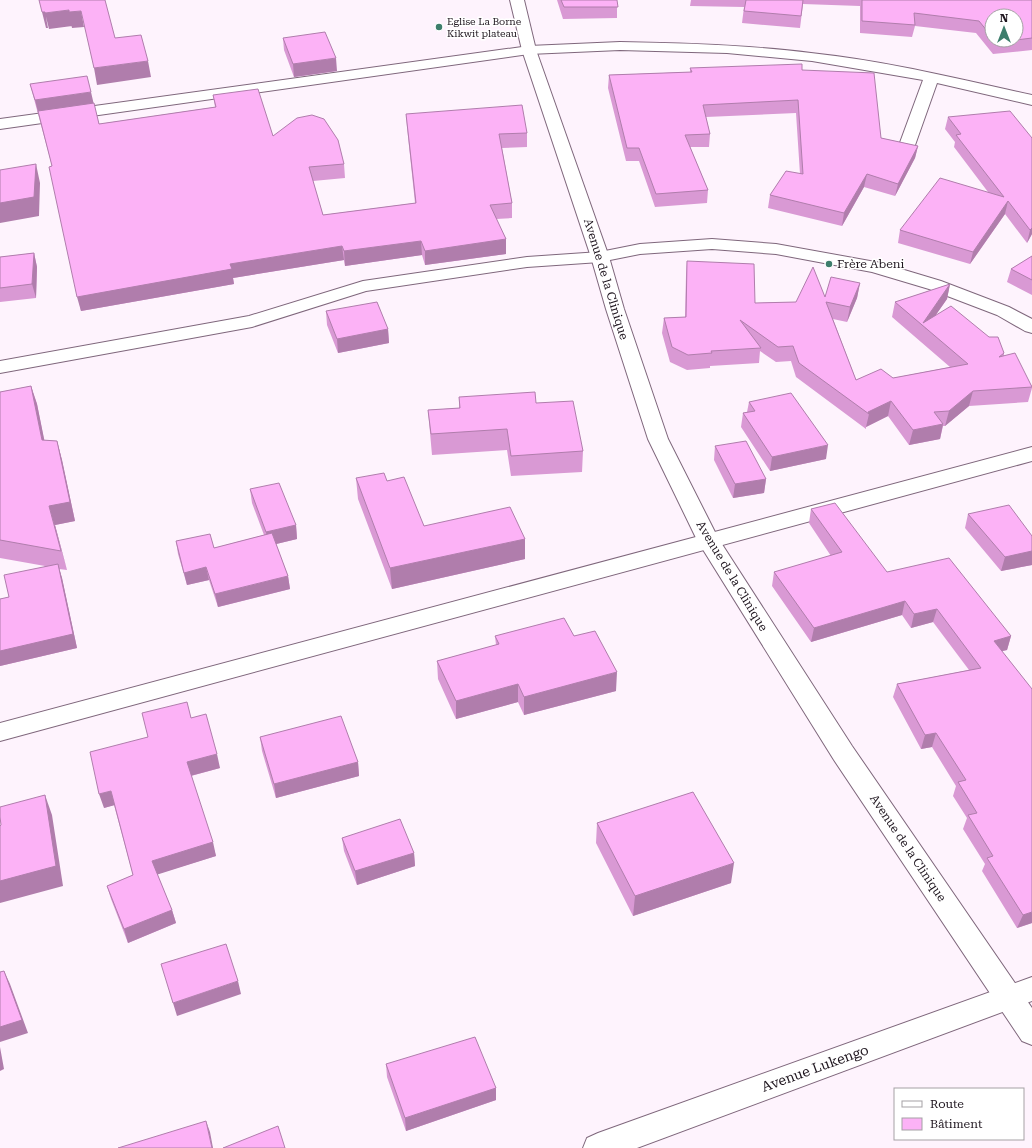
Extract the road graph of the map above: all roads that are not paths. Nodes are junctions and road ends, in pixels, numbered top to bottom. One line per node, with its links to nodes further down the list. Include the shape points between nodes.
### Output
1 (517, 0): 2 (street, Avenue de la Clinique)
2 (529, 50): 3 (street, via 620,46 727,49 812,57); 5 (street); 7 (street, Avenue de la Clinique)
3 (932, 78): 4 (street); 6 (street)
4 (1032, 100)
5 (0, 124)
6 (906, 148)
7 (600, 257): 8 (street, via 640,249 712,244 776,249 875,267 936,285 1003,312); 9 (street, via 527,262 363,286 252,321); 11 (street, Avenue de la Clinique, via 658,439)
8 (1032, 328)
9 (0, 367)
10 (1032, 454): 11 (street)
11 (708, 540): 12 (street); 13 (street, Avenue de la Clinique, via 843,753)
12 (0, 732)
13 (1020, 993): 14 (street, Avenue de la Clinique); 15 (street, Avenue Lukengo)
14 (1032, 1032)
15 (598, 1148)

